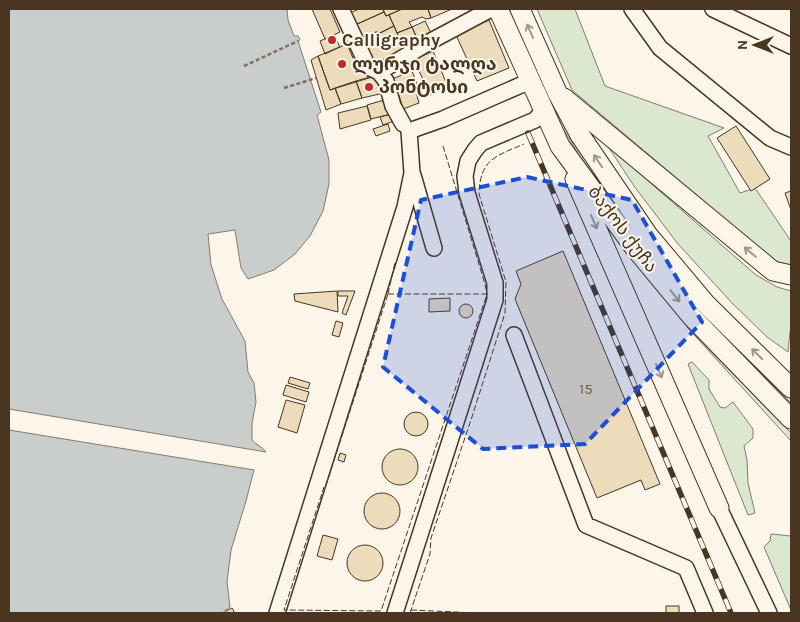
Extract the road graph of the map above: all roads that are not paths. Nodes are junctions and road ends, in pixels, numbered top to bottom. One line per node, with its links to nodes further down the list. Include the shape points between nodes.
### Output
1 (341, 9): 8 (street, via 368,67)
2 (491, 9): 8 (street)
3 (498, 9): 9 (main road, ბაქოს ქუჩა)
4 (520, 9): 10 (main road, ბაქოს ქუჩა, one-way to 4)
5 (632, 9): 14 (street, via 660,48 770,138)
6 (712, 9): 7 (street)
7 (791, 46)
8 (379, 72): 12 (street, via 386,81)
9 (531, 82): 11 (main road, ბაქოს ქუჩა); 15 (street, via 409,132)
10 (557, 92): 17 (main road, one-way to 10, via 773,271); 19 (main road, ბაქოს ქუჩა, one-way to 10, via 706,304 648,235 580,135)
11 (544, 110): 13 (main road, ბაქოს ქუჩა); 23 (street, via 535,120 481,143 468,161 465,176 467,193 495,283 495,300)
12 (403, 124)
13 (560, 146): 20 (main road, ბაქოს ქუჩა, one-way to 20, via 634,247 692,317); 21 (main road, one-way to 21)
14 (791, 147)
15 (412, 173): 16 (street); 22 (street, via 402,217)
16 (434, 248)
17 (791, 275)
18 (514, 335): 24 (street, via 586,525 686,568)
19 (791, 388)
20 (791, 419)
21 (719, 508): 25 (street)
22 (277, 613)
23 (396, 613)
24 (705, 613)
25 (769, 613)

